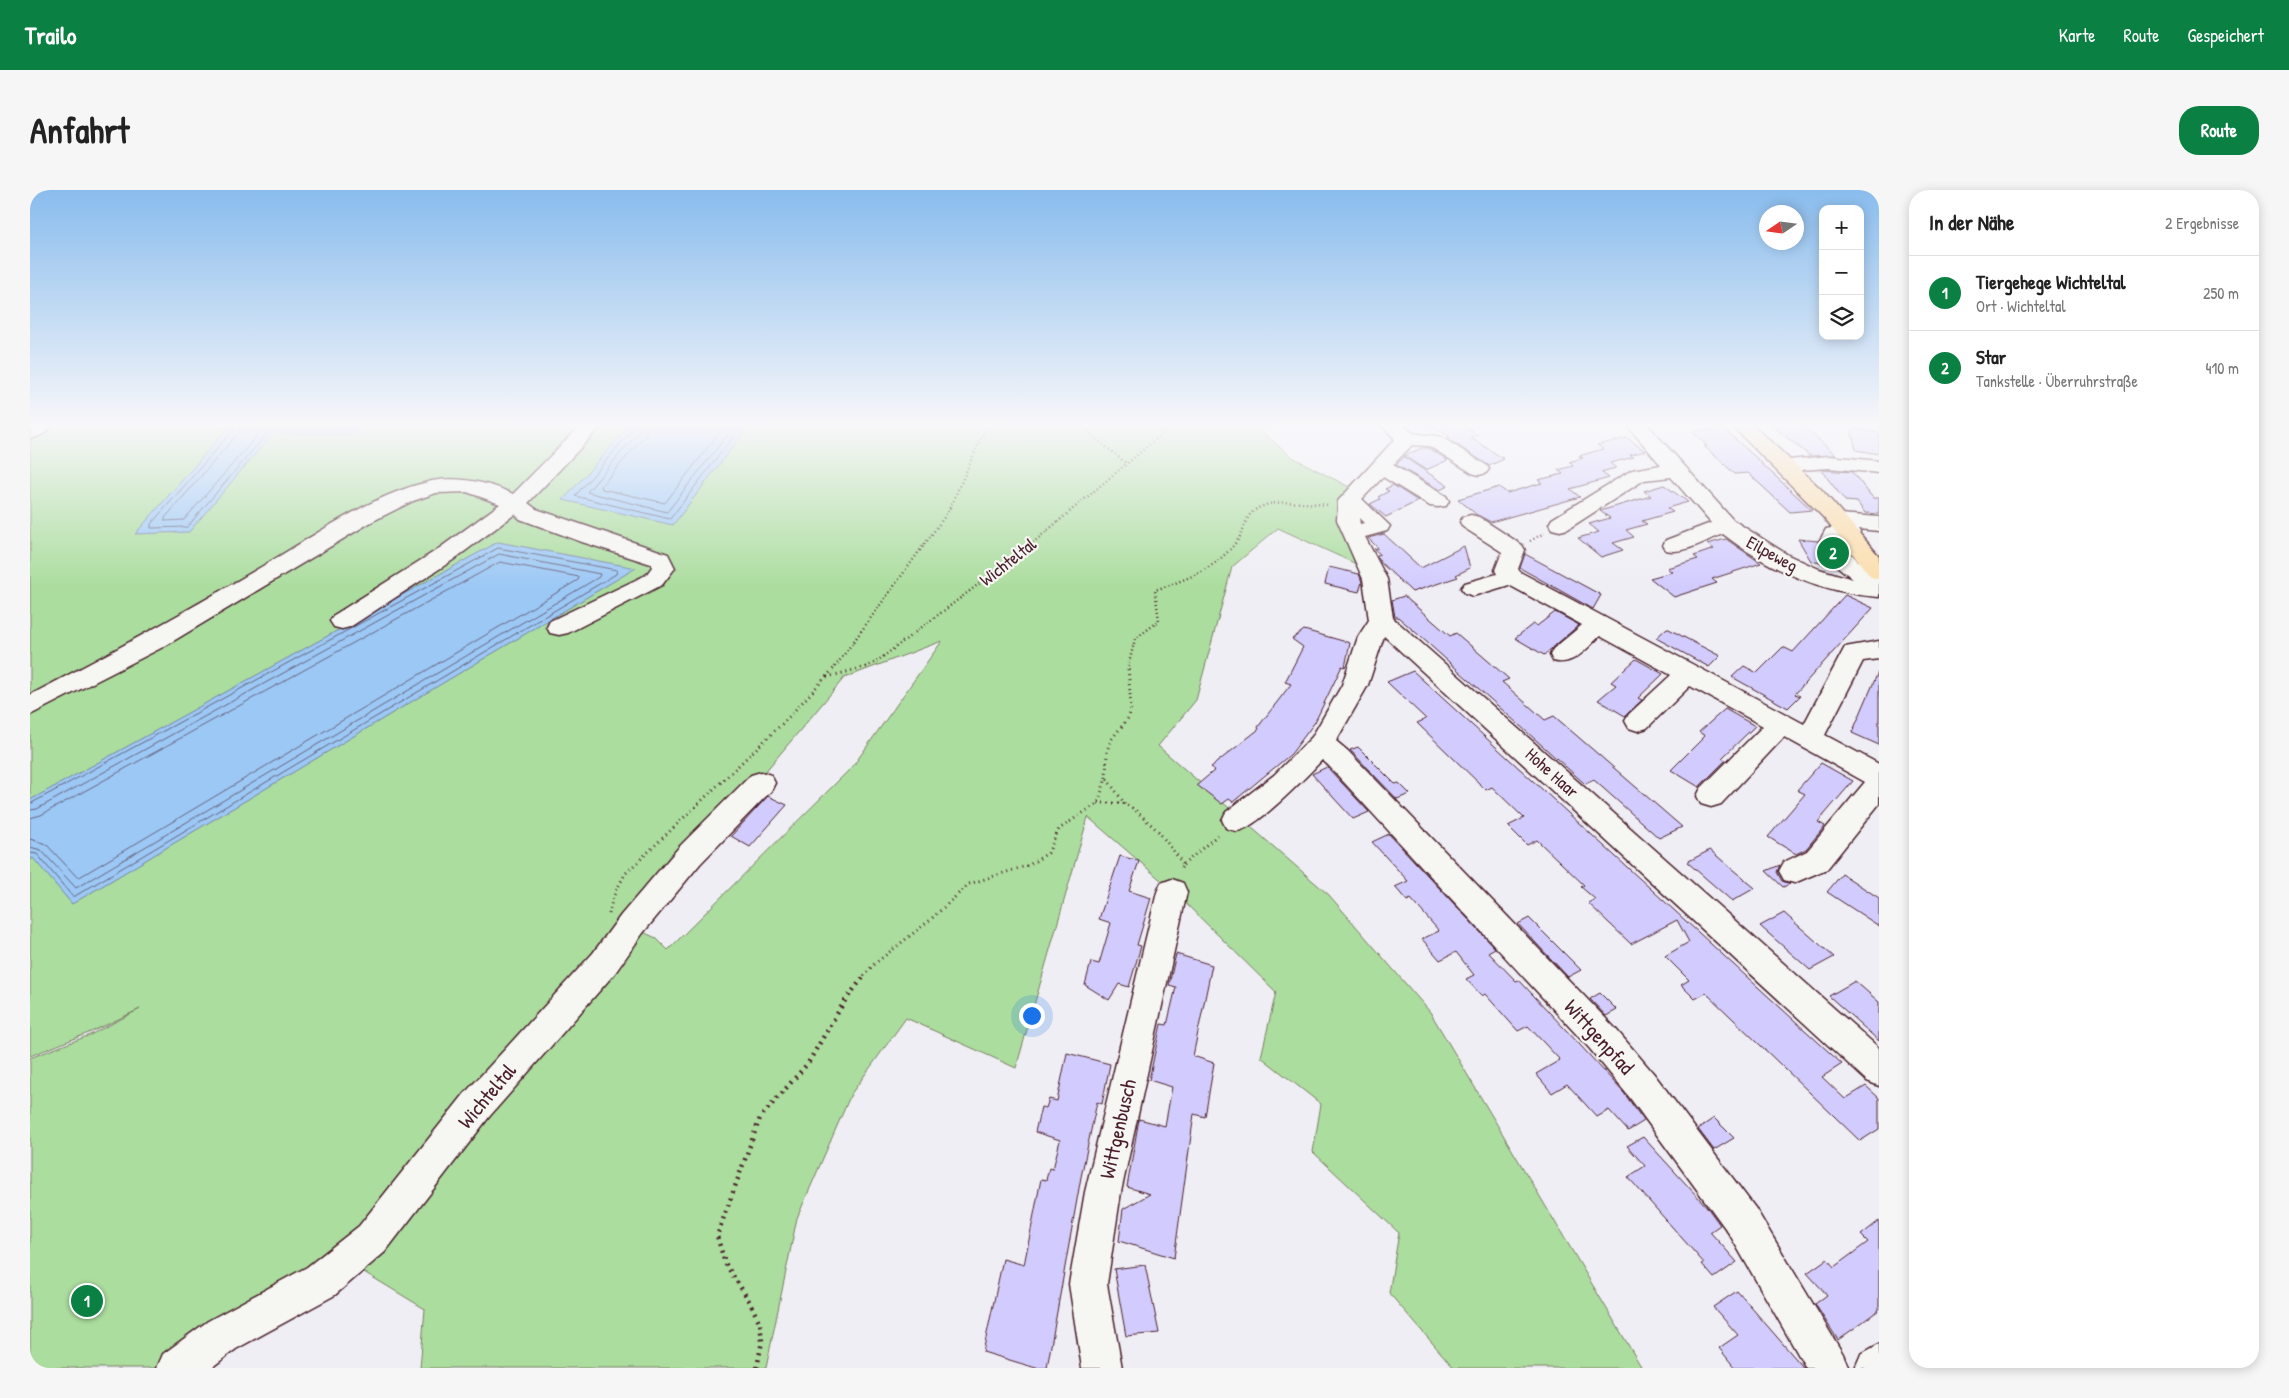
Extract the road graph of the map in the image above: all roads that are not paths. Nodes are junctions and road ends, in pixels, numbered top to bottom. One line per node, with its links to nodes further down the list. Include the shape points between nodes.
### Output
1 (540, 478): 8 (street)
2 (1371, 478): 9 (street)
3 (1399, 478): 7 (street)
4 (1633, 478): 11 (street)
5 (1683, 478): 13 (street, Eilpeweg)
6 (1797, 478): 14 (main road)
7 (1438, 501)
8 (516, 503): 20 (street, via 446,554); 23 (street, via 528,514 619,547 651,555 660,560 664,568 654,580); 27 (street, via 467,486 434,486 405,496 365,516 156,640)
9 (1347, 505): 15 (street, via 1359,506 1379,526); 21 (street, via 1348,522 1375,580)
10 (1471, 522): 17 (street, via 1514,550 1506,570)
11 (1560, 524)
12 (1879, 524): 14 (street)
13 (1725, 525): 16 (street); 18 (street, Eilpeweg, via 1813,575 1844,585)
14 (1841, 529): 18 (main road); 18 (street, via 1822,541 1838,566)
15 (1365, 530)
16 (1674, 545)
17 (1512, 577): 19 (street); 22 (street)
18 (1876, 580)
19 (1473, 588)
20 (342, 621)
21 (1381, 622): 31 (street, via 1370,637 1355,686); 39 (street, Hohe Haar, via 1399,634)
22 (1599, 624): 25 (street); 26 (street)
23 (558, 627)
24 (1879, 650): 30 (street, via 1854,653)
25 (1562, 656)
26 (1688, 673): 28 (street); 29 (street)
27 (30, 706)
28 (1638, 720)
29 (1782, 724): 30 (street); 35 (street)
30 (1810, 740): 32 (street)
31 (1321, 744): 36 (street, via 1284,783); 43 (street, Wittgenpfad, via 1338,758 1595,1030 1642,1086 1743,1222)
32 (1879, 777)
33 (761, 782): 41 (street, Wichteltal, via 690,855 604,963 477,1105 372,1239 321,1281 222,1336)
34 (1879, 784): 37 (street, via 1817,860)
35 (1710, 796)
36 (1236, 820)
37 (1794, 871)
38 (1177, 879): 42 (street, Wittgenbusch, via 1103,1192 1088,1284)
39 (1879, 1070)
40 (1879, 1364): 44 (street)
41 (178, 1368)
42 (1102, 1368)
43 (1829, 1368)
44 (1875, 1368)

